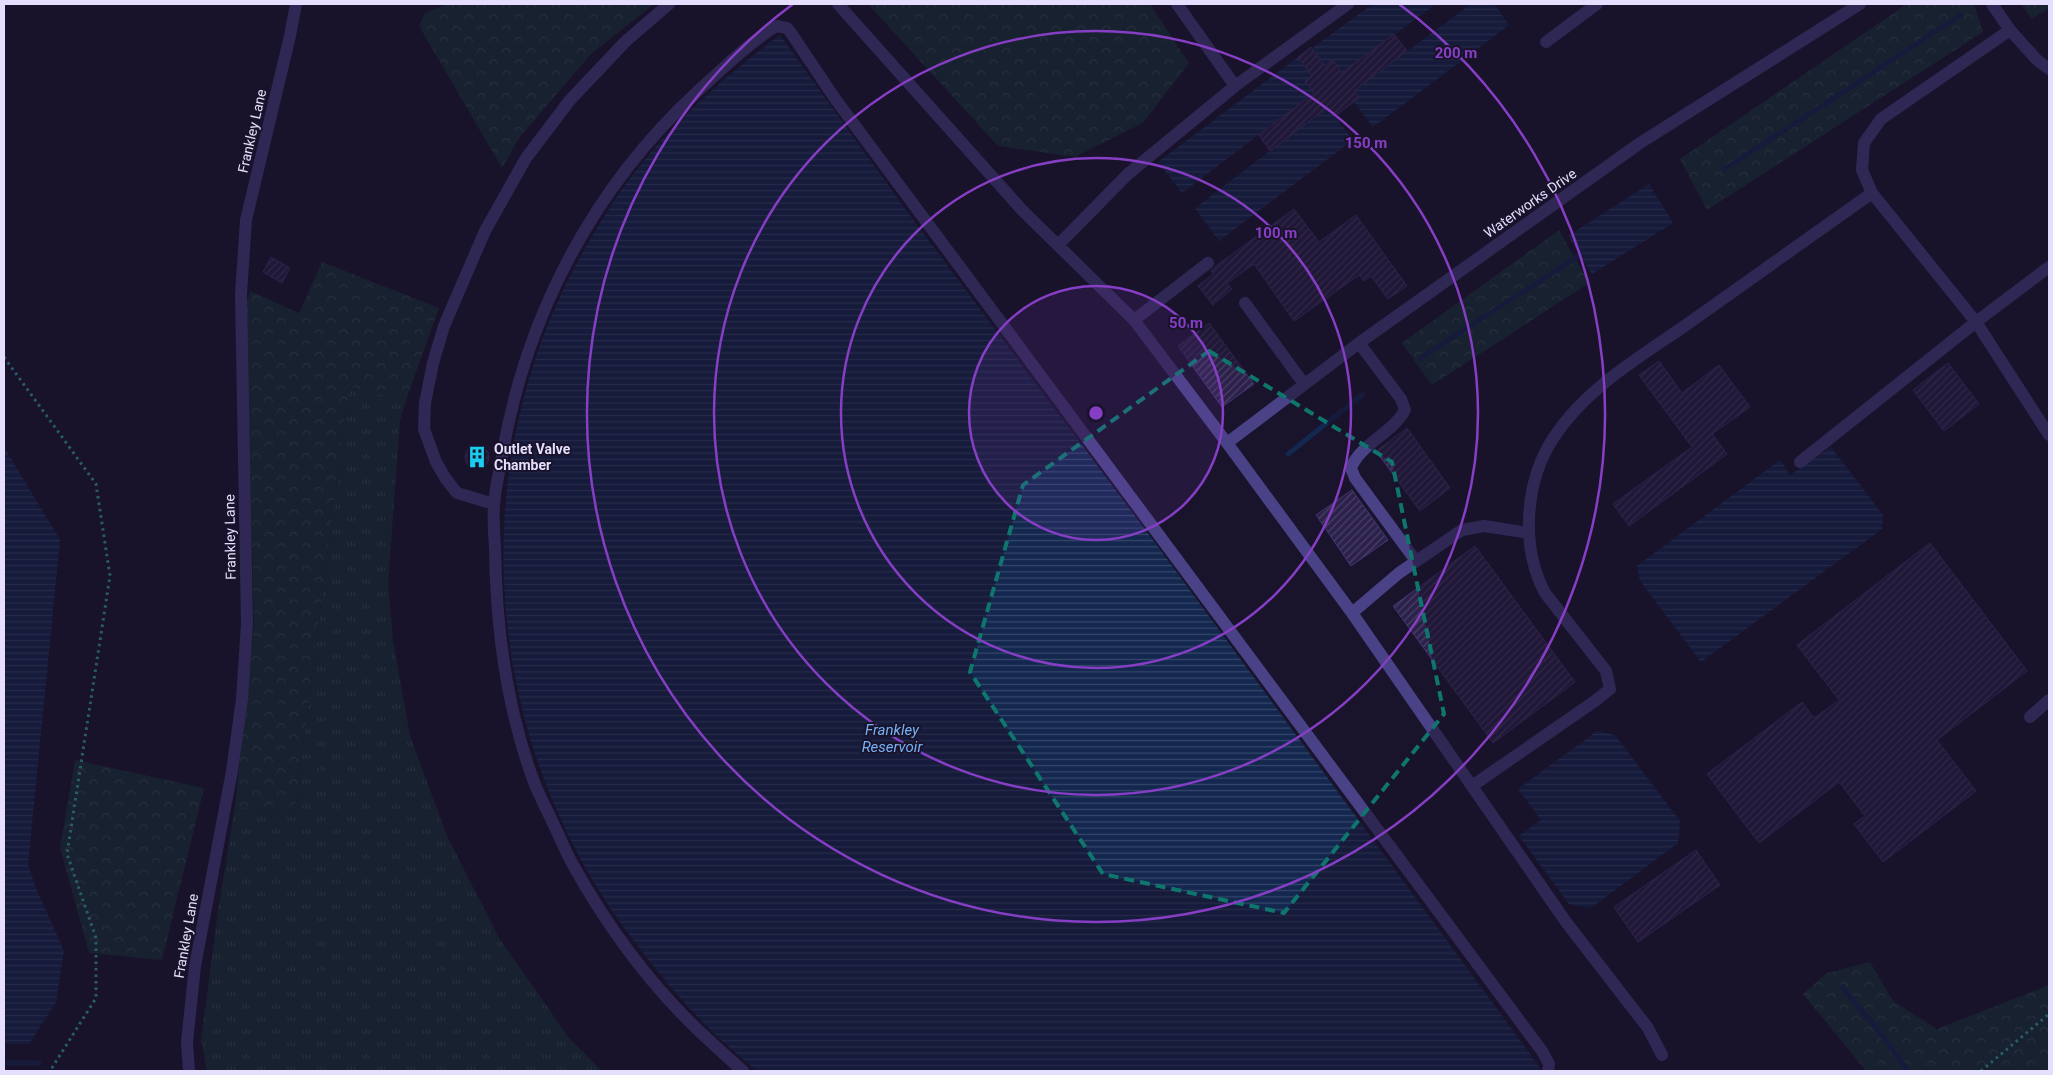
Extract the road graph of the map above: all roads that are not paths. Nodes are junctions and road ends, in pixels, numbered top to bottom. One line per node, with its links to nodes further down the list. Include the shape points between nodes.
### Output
1 (296, 4): 33 (street, Frankley Lane, via 246,220 241,294 247,624 242,699 195,966 187,1042)
2 (669, 4): 25 (street, via 626,41 570,100 526,158 485,231 444,326 433,363 424,429 436,462 457,493)
3 (838, 4): 14 (street, via 1022,210)
4 (1176, 4): 12 (street)
5 (1348, 4): 12 (street)
6 (1597, 4): 10 (street)
7 (1992, 4): 9 (street)
8 (1856, 5): 20 (street, Waterworks Drive, via 1640,143)
9 (2010, 30): 11 (street); 13 (street, via 1880,119 1864,143 1862,170)
10 (1546, 42)
11 (2049, 69)
12 (1235, 86): 14 (street, via 1128,174)
13 (1872, 193): 19 (street); 26 (street, via 1620,370 1576,410 1553,438 1532,484)
14 (1058, 245): 18 (street)
15 (1208, 263): 18 (street)
16 (2049, 267): 19 (street)
17 (1245, 303): 21 (street)
18 (1134, 320): 23 (street)
19 (1976, 322): 22 (street); 24 (street)
20 (1359, 343): 21 (street, Waterworks Drive); 27 (street, via 1405,410 1387,432 1359,454 1352,468 1355,478)
21 (1304, 384): 23 (street, Waterworks Drive)
22 (2049, 435)
23 (1227, 443): 28 (street)
24 (1800, 462)
25 (494, 504): 34 (street, via 495,584 503,663 512,710 534,782 572,864 649,977 696,1029); 35 (street, via 510,412 525,358 566,263 599,206 639,152 683,105 767,32 776,26 787,28 836,100 1542,1051 1549,1064)
26 (1529, 533): 27 (street, via 1484,526 1462,530); 31 (street, via 1545,593 1606,671 1610,689)
27 (1416, 561): 28 (street)
28 (1352, 613): 31 (street)
29 (2049, 700): 30 (street)
30 (2030, 717)
31 (1472, 786): 32 (street, via 1566,922 1648,1028)
32 (1662, 1055)
33 (189, 1071)
34 (743, 1071)
35 (1548, 1071)

